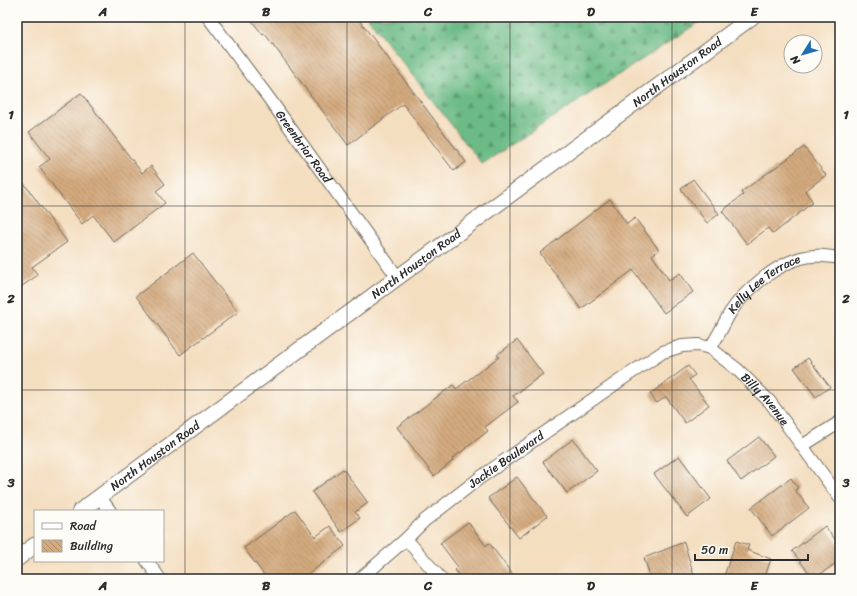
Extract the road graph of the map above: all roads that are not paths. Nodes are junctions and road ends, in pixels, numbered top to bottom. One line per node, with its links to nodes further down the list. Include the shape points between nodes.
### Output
1 (208, 17): 4 (street, Greenbriar Road)
2 (752, 17): 4 (street, North Houston Road)
3 (840, 258): 5 (street, Kelly Lee Terrace, via 821,255 800,258 766,275 748,291 730,314)
4 (398, 278): 8 (street, North Houston Road)
5 (710, 348): 7 (street, Billy Avenue, via 738,370 770,402); 12 (street, Jackie Boulevard, via 698,345 682,346 663,352 481,478 424,521)
6 (840, 422): 7 (street)
7 (802, 446): 9 (street, Billy Avenue)
8 (99, 496): 10 (street, North Houston Road); 11 (street)
9 (840, 498)
10 (81, 510)
11 (109, 510)
12 (406, 539): 17 (street, Jackie Boulevard); 18 (street)
13 (34, 546): 14 (street)
14 (17, 559)
15 (148, 562): 16 (street)
16 (160, 579)
17 (360, 579)
18 (440, 579)

